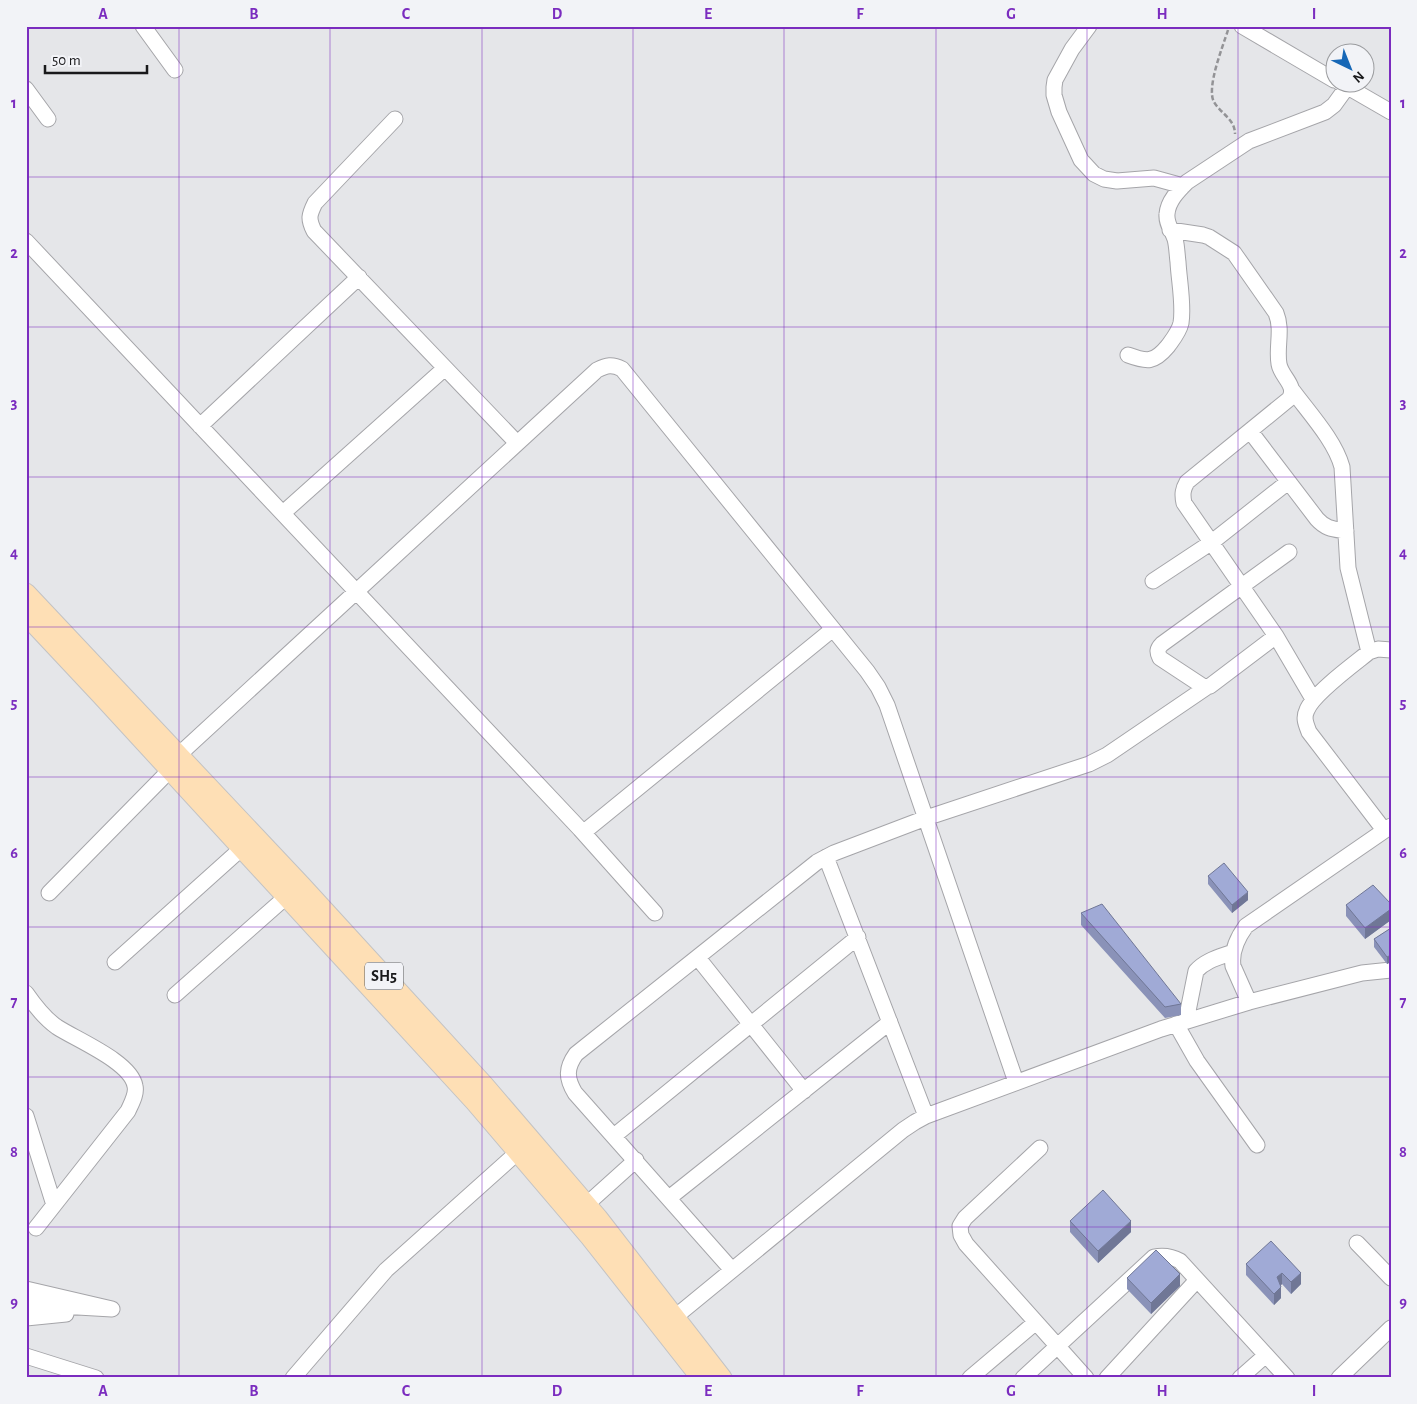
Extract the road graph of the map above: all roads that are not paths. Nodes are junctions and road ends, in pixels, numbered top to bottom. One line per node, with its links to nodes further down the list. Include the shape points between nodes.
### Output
1 (143, 26): 4 (street)
2 (1088, 26): 12 (street, via 1072,48 1054,87 1059,112 1081,160 1094,174 1104,179 1154,178)
3 (1242, 26): 5 (street)
4 (175, 70)
5 (1324, 74)
6 (26, 89): 10 (street)
7 (1338, 92): 12 (street, via 1334,105 1325,112 1258,137)
8 (1356, 92): 9 (street)
9 (1391, 112)
10 (48, 119)
11 (395, 119): 15 (street, via 315,203 310,213 314,231)
12 (1183, 186): 13 (street, via 1167,212)
13 (1170, 230): 16 (street, via 1176,240 1181,325 1161,355 1152,360 1142,360); 18 (street, via 1209,237 1239,258 1276,313 1280,370)
14 (26, 241): 19 (street)
15 (359, 277): 17 (street); 19 (street)
16 (1128, 355)
17 (445, 368): 21 (street); 23 (street)
18 (1293, 391): 20 (street, via 1290,399); 24 (street, via 1340,458)
19 (200, 426): 23 (street)
20 (1250, 431): 22 (street); 25 (street, via 1186,482 1183,488 1184,502)
21 (517, 443): 29 (street); 32 (street, via 597,370 614,365 622,369)
22 (1288, 482): 24 (street, via 1323,526); 25 (street)
23 (283, 514): 29 (street)
24 (1346, 531): 35 (street, via 1350,578)
25 (1212, 542): 27 (street); 28 (street)
26 (1290, 552): 28 (street)
27 (1153, 581)
28 (1242, 586): 33 (street); 36 (street, via 1158,648 1160,658)
29 (356, 591): 38 (street); 41 (street)
30 (26, 592): 38 (main road, SH5)
31 (26, 615): 38 (main road, SH5)
32 (833, 629): 39 (street, via 878,686 888,705); 41 (street)
33 (1276, 636): 36 (street); 37 (street)
34 (1391, 650): 35 (street)
35 (1369, 652): 37 (street)
36 (1207, 687): 39 (street, via 1098,760)
37 (1313, 699): 40 (street, via 1306,711 1305,722 1309,732)
38 (172, 764): 42 (main road, SH5); 44 (street); 69 (main road, SH5, via 307,892 477,1078)
39 (926, 818): 43 (street); 58 (street)
40 (1387, 828): 48 (street, via 1246,926)
41 (584, 832): 46 (street)
42 (242, 848): 45 (main road, SH5); 50 (street)
43 (826, 857): 47 (street); 49 (street)
44 (49, 893)
45 (286, 897): 53 (street); 65 (main road, SH5)
46 (655, 913)
47 (858, 937): 55 (street); 57 (street)
48 (1233, 952): 54 (street, via 1233,966); 56 (street, via 1208,961 1196,971)
49 (698, 958): 57 (street); 62 (street, via 572,1060 569,1083)
50 (114, 962)
51 (1391, 970): 54 (street, via 1362,973)
52 (26, 993): 68 (street, via 44,1016 57,1026 121,1064 135,1086 128,1112)
53 (174, 995)
54 (1249, 1002): 56 (street)
55 (890, 1022): 59 (street); 61 (street)
56 (1181, 1023): 58 (street); 63 (street, via 1197,1061)
57 (750, 1024): 59 (street); 62 (street)
58 (1016, 1082): 61 (street)
59 (804, 1091): 67 (street)
60 (26, 1116): 68 (street)
61 (926, 1116): 72 (street, via 903,1130)
62 (614, 1136): 66 (street)
63 (1257, 1145)
64 (1040, 1148): 80 (street, via 960,1226 966,1244)
65 (518, 1152): 86 (street, via 386,1270); 87 (main road, SH5, via 590,1236)
66 (636, 1160): 67 (street); 69 (street)
67 (669, 1198): 72 (street)
68 (54, 1205): 70 (street)
69 (586, 1205): 78 (main road, SH5)
70 (36, 1228)
71 (1357, 1243): 73 (street)
72 (732, 1270): 78 (street)
73 (1391, 1278)
74 (1197, 1280): 82 (street, via 1180,1261 1163,1255 1154,1257); 83 (street); 92 (street)
75 (26, 1289): 77 (street)
76 (26, 1304): 77 (street)
77 (112, 1309): 79 (street)
78 (675, 1317): 88 (main road, SH5)
79 (26, 1318)
80 (1036, 1322): 82 (street); 89 (street)
81 (1391, 1328): 95 (street)
82 (1057, 1346): 90 (street); 91 (street)
83 (1266, 1355): 93 (street); 94 (street)
84 (26, 1356): 85 (street)
85 (96, 1378)
86 (292, 1378)
87 (701, 1378)
88 (722, 1378)
89 (970, 1378)
90 (1023, 1378)
91 (1086, 1378)
92 (1106, 1378)
93 (1240, 1378)
94 (1286, 1378)
95 (1338, 1378)

